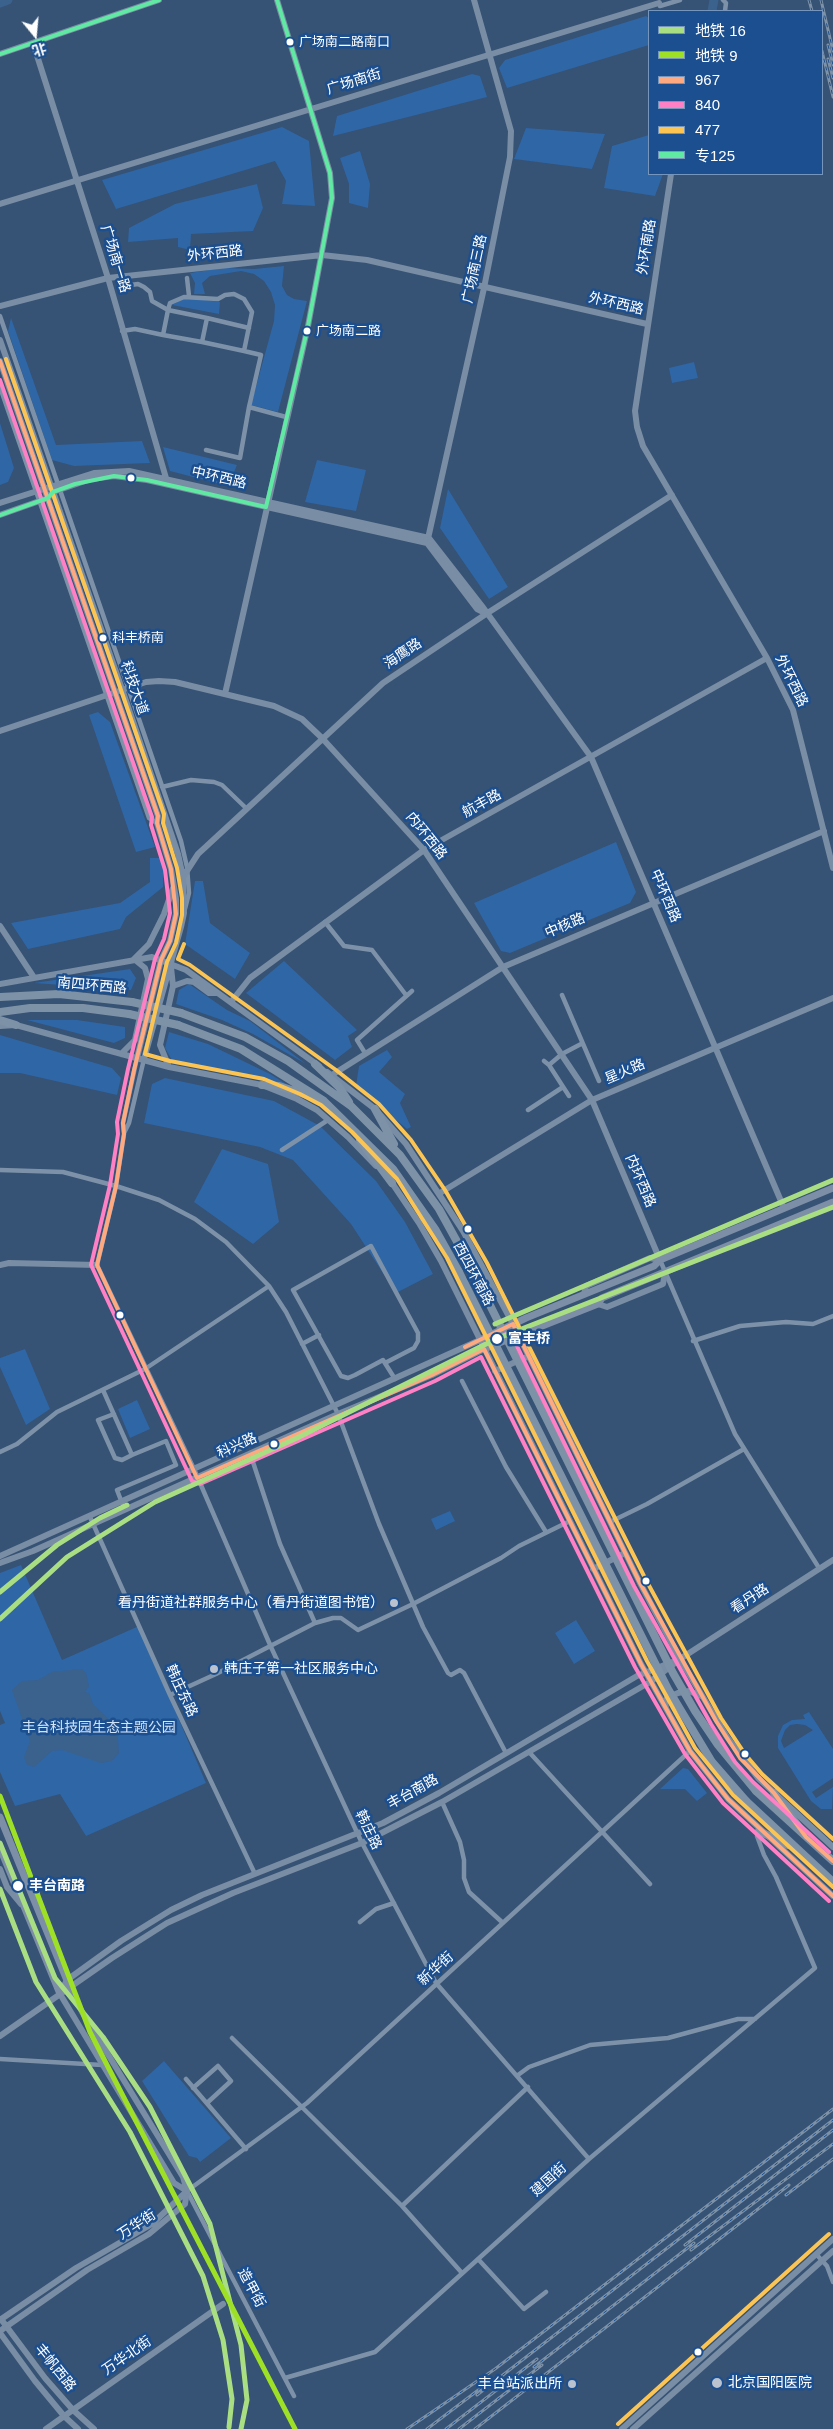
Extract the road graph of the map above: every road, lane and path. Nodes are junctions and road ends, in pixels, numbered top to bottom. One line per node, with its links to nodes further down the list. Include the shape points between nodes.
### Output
1 (159, 0): 6 (street)
2 (277, 0): 9 (street)
3 (474, 0): 7 (street, 广场南三路)
4 (680, 0): 5 (street)
5 (659, 5): 7 (street, 广场南街)
6 (32, 43): 8 (street); 11 (street, 广场南一路)
7 (490, 53): 9 (street, 广场南街); 17 (street, 广场南三路, via 511,130 510,157)
8 (0, 54)
9 (310, 108): 11 (street, 广场南街); 13 (street, via 330,173 332,198)
10 (671, 175): 23 (street, 外环南路)
11 (78, 180): 12 (street, 广场南街); 14 (street, 广场南一路)
12 (0, 204)
13 (322, 255): 14 (street, 外环西路); 17 (street, 外环西路, via 367,260); 33 (street)
14 (108, 278): 19 (street, 外环西路); 25 (street, 广场南一路)
15 (187, 278): 18 (street)
16 (131, 285): 20 (street, via 144,287 152,300)
17 (484, 288): 23 (street, 外环西路); 44 (street, 广场南三路)
18 (189, 296): 20 (street, via 170,303); 24 (street, via 218,299 234,294 244,299 252,312)
19 (0, 306)
20 (168, 310): 22 (street); 26 (street)
21 (0, 316): 36 (street)
22 (207, 318): 24 (street); 28 (street)
23 (647, 324): 39 (street, 外环西路, via 634,411 644,446)
24 (249, 328): 29 (street)
25 (122, 331): 26 (street, via 135,329); 35 (street, 广场南一路)
26 (163, 335): 28 (street)
27 (0, 340): 38 (street, 科技大道)
28 (202, 342): 29 (street)
29 (244, 351): 32 (street, via 262,355)
30 (0, 361): 38 (street, 科技大道)
31 (0, 387): 37 (street)
32 (248, 407): 33 (street); 34 (street, via 240,458)
33 (286, 417): 42 (street)
34 (206, 450)
35 (165, 481): 36 (street, 中环西路, via 136,472 111,471); 42 (street, 中环西路)
36 (59, 487): 38 (street, 中环西路); 47 (street)
37 (36, 490): 38 (street, 中环西路); 40 (street); 41 (street, 中环西路)
38 (49, 491): 40 (street, 中环西路); 47 (street, 科技大道)
39 (672, 495): 45 (street, 海鹰路); 46 (street, 外环西路)
40 (40, 501): 43 (street, 中环西路); 49 (street)
41 (0, 503)
42 (267, 504): 44 (street, 中环西路); 48 (street)
43 (0, 515)
44 (428, 541): 45 (street, 中环西路, via 477,608)
45 (486, 614): 51 (street, 海鹰路, via 383,683); 52 (street, 中环西路)
46 (767, 658): 52 (street, 航丰路); 56 (street, 外环西路, via 793,710)
47 (122, 690): 48 (street, 内环西路, via 159,681); 49 (street, 内环西路); 53 (street, 科技大道); 55 (street, 科技大道, via 158,816)
48 (225, 694): 51 (street, 内环西路, via 289,711)
49 (107, 695): 50 (street, 内环西路); 55 (street, via 149,818)
50 (0, 731)
51 (322, 738): 54 (street, 海鹰路); 57 (street, 内环西路)
52 (591, 757): 57 (street, 航丰路); 62 (street, 中环西路)
53 (159, 788): 54 (street, via 199,779 214,782 222,785); 59 (street, via 182,840); 60 (street, 科技大道)
54 (247, 809): 59 (street, 海鹰路, via 198,854)
55 (157, 823): 61 (street, 科技大道)
56 (824, 831): 58 (street, 外环西路); 62 (street, 中核路)
57 (424, 850): 64 (street, 航丰路); 70 (street, 内环西路)
58 (833, 868)
59 (188, 870): 60 (street, 海鹰路); 63 (street, via 189,893)
60 (183, 877): 63 (street, 科技大道)
61 (174, 884): 66 (street, 科技大道, via 176,914); 67 (street, via 149,944)
62 (654, 902): 70 (street, 中核路); 88 (street, 中环西路)
63 (184, 913): 69 (street, 科技大道)
64 (325, 922): 76 (street, via 344,946 372,950); 80 (street, 航丰路, via 250,978)
65 (0, 926): 71 (street)
66 (170, 941): 68 (street, 科技大道); 69 (street)
67 (134, 959): 68 (street, 南四环西路, via 152,957); 71 (street, 南四环西路); 90 (street, via 145,968 148,979 135,1040)
68 (161, 960): 69 (street, 南四环西路); 92 (street, 科技大道)
69 (170, 962): 73 (street); 75 (street, 西四环南路); 92 (street)
70 (502, 967): 89 (street, 中核路); 91 (street, 内环西路)
71 (33, 976): 72 (street, 南四环西路)
72 (0, 984)
73 (173, 986): 75 (street, via 188,981 208,993); 96 (street, via 160,1045)
74 (412, 991): 76 (street)
75 (218, 993): 80 (street, 西四环南路)
76 (406, 995): 89 (street, via 357,1040)
77 (562, 995): 87 (street)
78 (0, 997): 82 (highway, 南四环西路, bridge, via 59,994 132,1002)
79 (833, 998): 88 (street, 星火路)
80 (231, 1002): 94 (street, 西四环南路)
81 (0, 1012): 83 (highway, 南四环西路, via 30,1008 83,1008)
82 (181, 1013): 104 (highway, 西四环南路, via 245,1037 288,1061)
83 (129, 1014): 103 (highway, 西四环南路, bridge, via 178,1025 241,1049)
84 (0, 1020): 85 (highway)
85 (16, 1025): 86 (street); 90 (street)
86 (0, 1026)
87 (582, 1044): 91 (street); 98 (street)
88 (716, 1047): 102 (street, 星火路); 117 (street, 中环西路)
89 (365, 1053): 97 (street, 中核路)
90 (121, 1054): 92 (street)
91 (562, 1054): 95 (street); 102 (street, 内环西路)
92 (141, 1059): 96 (street, 西四环南路); 113 (street)
93 (544, 1061): 95 (street)
94 (315, 1064): 97 (street, 西四环南路); 104 (highway, via 339,1087)
95 (549, 1065): 100 (street)
96 (169, 1067): 99 (street, 西四环南路)
97 (332, 1075): 105 (street, 西四环南路)
98 (599, 1082)
99 (262, 1085): 103 (highway, via 279,1086); 107 (street, 西四环南路, via 297,1099)
100 (563, 1087): 101 (street); 106 (street)
101 (569, 1096)
102 (592, 1100): 115 (street, 星火路); 118 (street, 内环西路)
103 (324, 1101): 108 (highway, 西四环南路)
104 (351, 1106): 110 (highway, 西四环南路)
105 (375, 1109): 110 (highway); 115 (street, 西四环南路, via 406,1144)
106 (528, 1110)
107 (328, 1120): 109 (street); 112 (street, 西四环南路)
108 (346, 1121): 112 (highway); 181 (highway, 西四环南路, bridge, via 387,1162 435,1229 668,1689 712,1762 746,1801)
109 (282, 1150)
110 (400, 1155): 177 (highway, 西四环南路, bridge, via 439,1210 471,1267 673,1673 695,1711 756,1791)
111 (0, 1170): 113 (street, via 63,1172)
112 (392, 1183): 127 (street, 西四环南路, via 419,1222)
113 (116, 1186): 120 (street); 122 (street, via 159,1200 195,1219 226,1242)
114 (830, 1189): 116 (street); 117 (main road)
115 (440, 1193): 124 (street, 西四环南路)
116 (833, 1203): 121 (main road)
117 (784, 1208): 118 (main road)
118 (660, 1260): 121 (street); 124 (main road, via 654,1266)
119 (0, 1265): 120 (street)
120 (97, 1265): 133 (street, 韩庄路)
121 (665, 1274): 126 (main road, via 602,1298 598,1304); 128 (street)
122 (269, 1286): 129 (street); 133 (street)
123 (833, 1316): 128 (street, via 813,1324 786,1322 740,1326)
124 (513, 1324): 126 (street, 西四环南路); 127 (main road)
125 (319, 1336): 129 (street); 132 (street, via 341,1376 355,1376); 132 (street, via 294,1290 371,1246 418,1333 414,1348)
126 (519, 1336): 130 (main road); 131 (street, 西四环南路)
127 (480, 1340): 130 (street, 西四环南路); 135 (street, 科兴路)
128 (694, 1341): 141 (street)
129 (302, 1344): 138 (street)
130 (484, 1349): 134 (street, 西四环南路); 140 (street, 科兴路, via 432,1375)
131 (528, 1356): 134 (street); 150 (street, 西四环南路)
132 (384, 1362): 135 (street)
133 (145, 1369): 137 (street); 145 (street, 韩庄路)
134 (495, 1371): 149 (street, 西四环南路)
135 (395, 1379): 138 (street, 科兴路)
136 (462, 1381): 152 (street, via 506,1466)
137 (103, 1390): 139 (street); 142 (street, via 57,1412 16,1444)
138 (333, 1406): 140 (street); 145 (street, 科兴路)
139 (114, 1414): 144 (street); 144 (street, via 98,1420 115,1458 122,1460)
140 (338, 1414): 143 (street, 科兴路); 159 (street, via 379,1524)
141 (744, 1450): 150 (street); 157 (street)
142 (0, 1452)
143 (250, 1453): 146 (street, 科兴路); 160 (street, via 280,1544)
144 (132, 1455): 147 (street, via 166,1441 176,1465 117,1490)
145 (194, 1469): 146 (street, 韩庄路); 147 (street, 科兴路)
146 (197, 1478): 151 (street, 科兴路); 161 (street, 韩庄路)
147 (122, 1503): 148 (street, 科兴路)
148 (90, 1517): 151 (street, 韩庄东路); 154 (street, 科兴路)
149 (570, 1521): 152 (street); 158 (street, 西四环南路)
150 (610, 1522): 153 (street, 西四环南路)
151 (93, 1524): 156 (street, 科兴路); 165 (street, 韩庄东路)
152 (546, 1532): 159 (street)
153 (625, 1552): 158 (street); 162 (street, 西四环南路)
154 (0, 1556)
155 (833, 1560): 157 (street, 看丹路)
156 (0, 1564)
157 (819, 1568): 162 (street, 看丹路)
158 (593, 1569): 163 (street, 西四环南路)
159 (414, 1604): 160 (street, via 358,1630 341,1618); 170 (street, via 448,1673 451,1675 460,1670 464,1673)
160 (315, 1623): 161 (street)
161 (270, 1646): 165 (street); 176 (street, 韩庄路)
162 (680, 1659): 163 (street, 丰台南路); 164 (street, 丰台南路); 166 (street, 西四环南路)
163 (645, 1672): 164 (street, 西四环南路); 170 (street, 丰台南路)
164 (650, 1682): 167 (street, 西四环南路); 169 (street, 丰台南路)
165 (170, 1695): 184 (street, 韩庄东路)
166 (702, 1697): 167 (street, via 689,1691 678,1693 665,1702); 171 (street, 西四环南路, via 740,1758)
167 (666, 1711): 168 (street, 西四环南路)
168 (690, 1751): 174 (street, 新华街); 175 (street, 西四环南路, via 728,1799)
169 (529, 1752): 172 (street, 丰台南路); 174 (street)
170 (506, 1753): 176 (street, 丰台南路, via 439,1793)
171 (774, 1793): 177 (highway); 179 (street, 西四环南路)
172 (442, 1802): 178 (street, 丰台南路); 191 (street, via 460,1842 469,1892)
173 (0, 1817): 193 (main road)
174 (602, 1831): 186 (street); 191 (street, 新华街)
175 (759, 1831): 181 (highway); 187 (street, 西四环南路); 195 (street, 建国街, via 757,1836 764,1855 815,1968)
176 (357, 1834): 178 (street, 韩庄路); 184 (street, 丰台南路)
177 (806, 1837): 182 (highway, 西四环南路)
178 (362, 1843): 188 (street, 韩庄路); 193 (street, 丰台南路, via 167,1923)
179 (833, 1847)
180 (0, 1848): 189 (main road)
181 (796, 1849): 185 (highway, 西四环南路)
182 (833, 1861)
183 (0, 1869): 189 (street, via 7,1887)
184 (255, 1874): 193 (street, 丰台南路, via 164,1914)
185 (833, 1882)
186 (650, 1884)
187 (833, 1896)
188 (394, 1903): 190 (street, via 376,1909); 192 (street, 韩庄路)
189 (23, 1906): 194 (main road)
190 (360, 1922)
191 (503, 1923): 192 (street, 新华街)
192 (436, 1983): 200 (street, 韩庄路); 205 (street, 新华街)
193 (69, 1984): 194 (street, 丰台南路); 208 (street, 造甲街, via 82,2012 183,2177)
194 (60, 1994): 196 (street, 丰台南路); 199 (street, 造甲街)
195 (754, 2019): 200 (street, via 738,2019 668,2038 590,2046 529,2067); 207 (street, 建国街)
196 (0, 2036)
197 (232, 2038): 205 (street)
198 (0, 2059): 199 (street)
199 (102, 2065): 208 (street, 造甲街, via 174,2183)
200 (518, 2075): 202 (street, 韩庄路)
201 (186, 2079): 203 (street)
202 (528, 2087): 207 (street, 韩庄路); 209 (street)
203 (193, 2088): 204 (street); 204 (street, via 218,2066 231,2081)
204 (206, 2103): 206 (street)
205 (303, 2106): 206 (street, 新华街); 209 (street)
206 (246, 2149): 208 (street, 新华街)
207 (589, 2159): 213 (street, 建国街)
208 (187, 2191): 219 (street, 万华街, via 152,2224 76,2268); 220 (street, 万华街, via 185,2204 160,2226 73,2278); 222 (street, 造甲街)
209 (402, 2206): 215 (street)
210 (833, 2239): 212 (street)
211 (833, 2251): 214 (street)
212 (816, 2254): 214 (street); 226 (street)
213 (478, 2259): 215 (street, 建国街); 217 (street, via 524,2309)
214 (822, 2261): 216 (street); 226 (street)
215 (462, 2273): 222 (street, 建国街, via 375,2352)
216 (833, 2282)
217 (546, 2292)
218 (222, 2304): 224 (street, 万华北街)
219 (0, 2319): 220 (street, 丰帆西路)
220 (7, 2326): 221 (street, 万华街); 224 (street, 丰帆西路)
221 (0, 2332): 225 (street, 丰帆西路)
222 (284, 2378): 223 (street, 造甲街)
223 (294, 2396)
224 (73, 2410): 225 (street, 万华北街); 229 (street, 丰帆西路)
225 (64, 2416): 227 (street, 万华北街); 228 (street, 丰帆西路)
226 (634, 2426): 230 (street)
227 (46, 2429)
228 (78, 2429)
229 (94, 2429)
230 (622, 2429)

